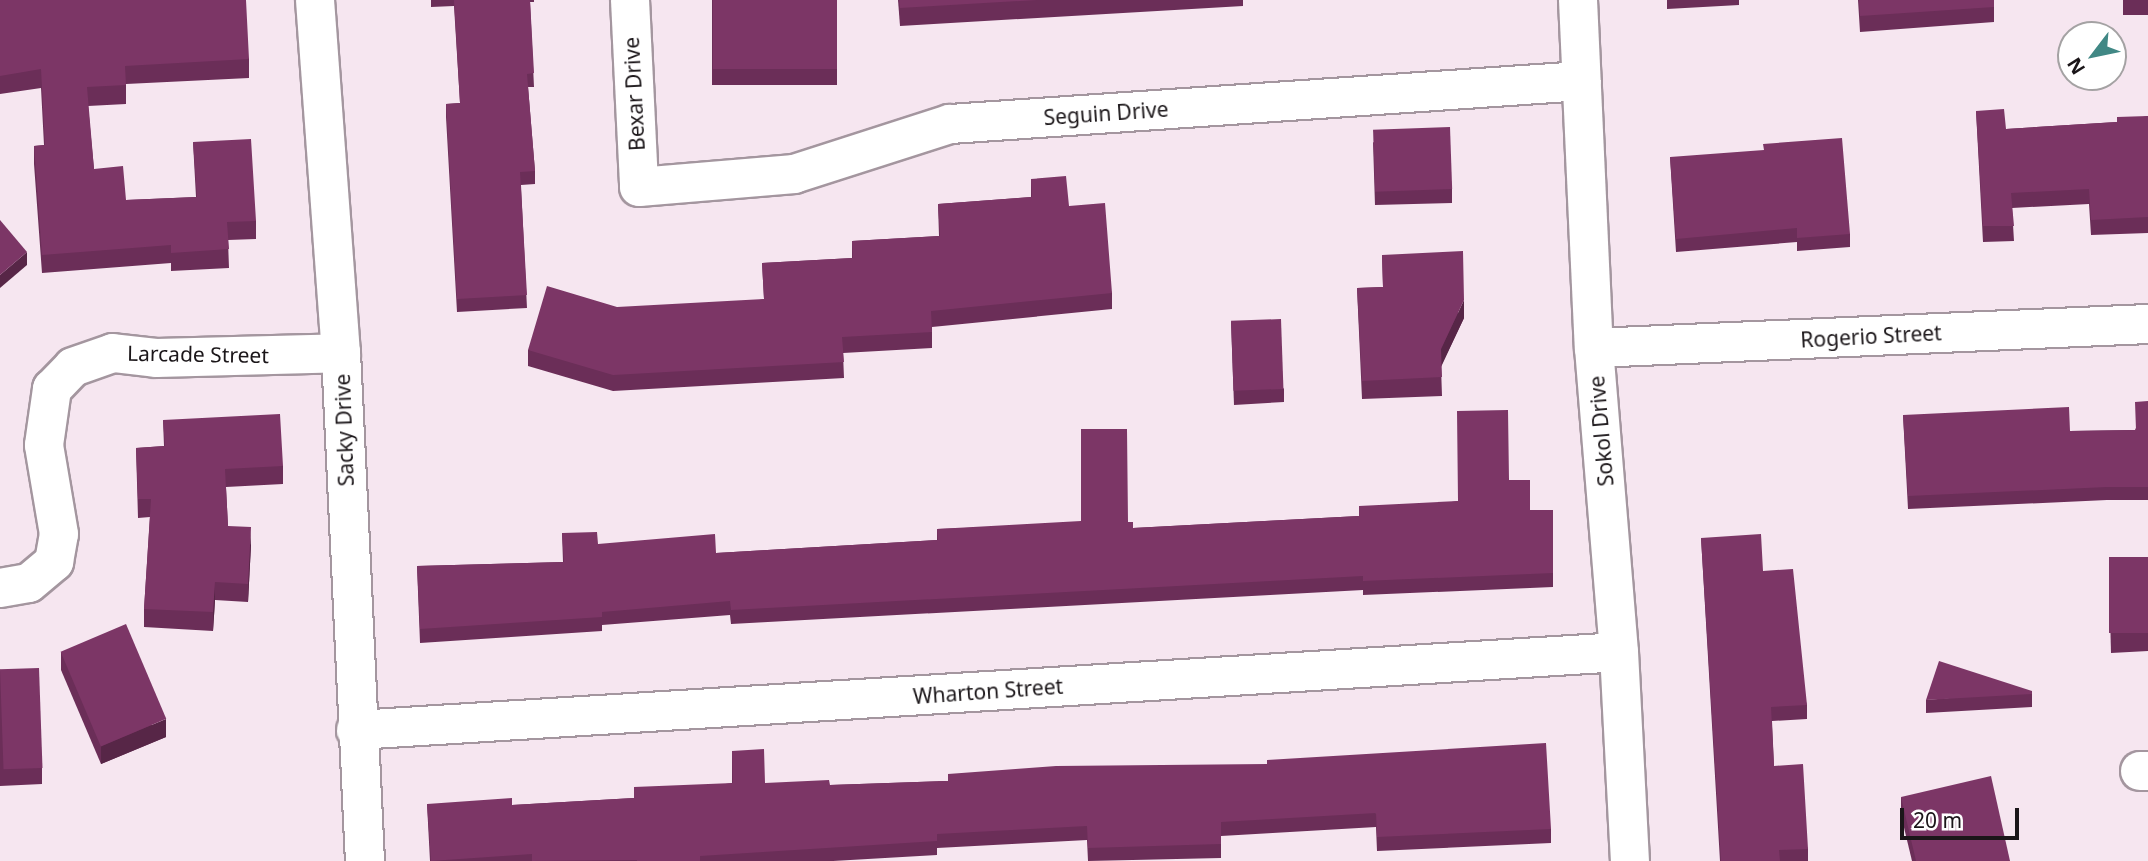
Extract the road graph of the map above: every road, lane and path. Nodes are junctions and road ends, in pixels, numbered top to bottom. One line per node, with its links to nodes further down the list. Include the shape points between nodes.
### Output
1 (315, 0): 8 (street, Sacky Drive)
2 (629, 0): 5 (street, Bexar Drive)
3 (1578, 0): 4 (street, Sokol Drive)
4 (1582, 81): 5 (street, Seguin Drive, via 950,124 794,174); 7 (street, Sokol Drive)
5 (639, 187)
6 (2148, 324): 7 (street, Rogerio Street)
7 (1594, 348): 10 (street, Sokol Drive)
8 (341, 353): 9 (street, Larcade Street, via 156,358 114,353 73,367 52,389 44,445 59,534 54,562 29,583); 11 (street, Sacky Drive)
9 (0, 589)
10 (1619, 652): 11 (street, Wharton Street); 13 (street, Sokol Drive)
11 (356, 730): 12 (street, Sacky Drive)
12 (365, 861)
13 (1630, 861)

